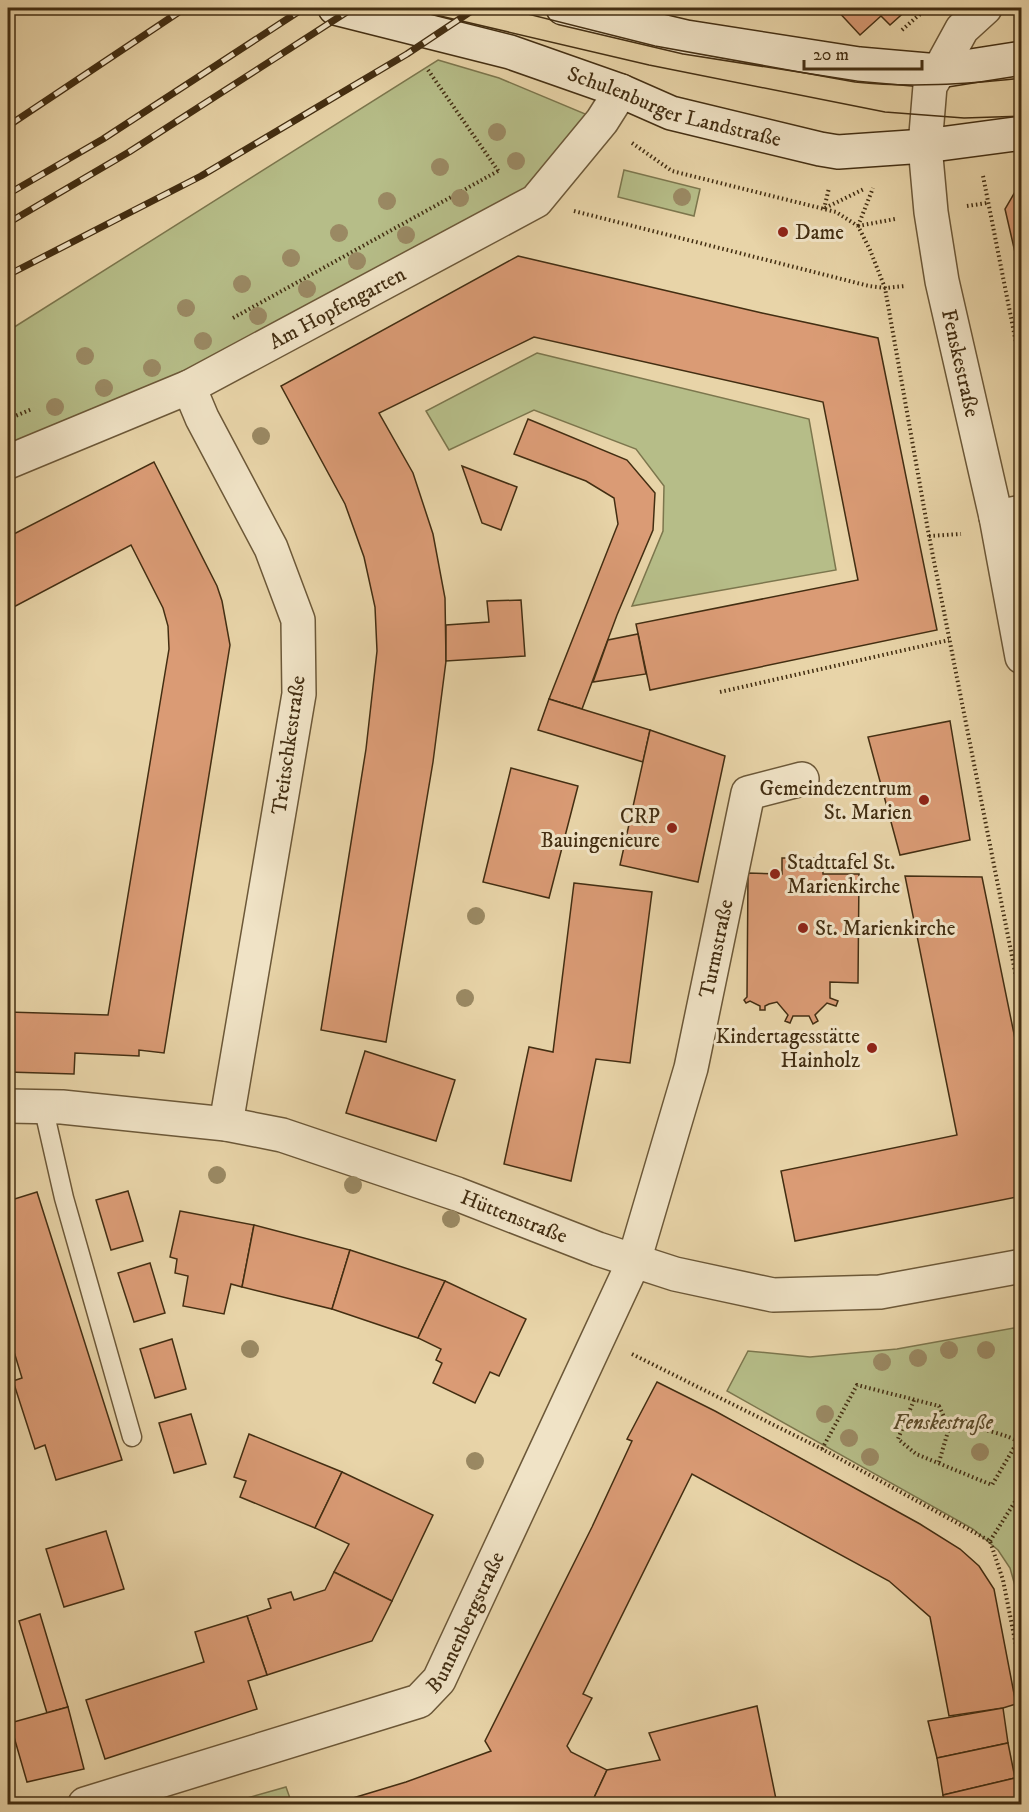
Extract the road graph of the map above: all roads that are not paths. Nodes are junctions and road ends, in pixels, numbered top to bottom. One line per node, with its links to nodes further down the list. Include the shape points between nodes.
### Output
1 (335, 8): 6 (street, Schulenburger Landstraße, via 510,52)
2 (563, 8): 5 (street, via 686,37)
3 (985, 8): 5 (street, Fenskestraße, via 962,29)
4 (1022, 58): 5 (street)
5 (939, 71): 8 (street, Fenskestraße, via 930,86)
6 (621, 91): 8 (street, Schulenburger Landstraße, via 671,113 838,152); 9 (street, Am Hopfengarten, via 602,121 530,204)
7 (1022, 133): 8 (street, Schulenburger Landstraße)
8 (925, 146): 11 (street, Fenskestraße, via 942,281)
9 (189, 387): 10 (street, Am Hopfengarten); 16 (street, Treitschkestraße, via 271,548 298,620 299,694)
10 (8, 462)
11 (1009, 514): 12 (street, Fenskestraße)
12 (1022, 657)
13 (802, 779): 17 (street, Turmstraße, via 748,793 692,1068)
14 (8, 1106): 15 (street, Hüttenstraße)
15 (43, 1106): 16 (street, Hüttenstraße); 19 (lane, via 64,1198)
16 (226, 1124): 17 (street, Hüttenstraße, via 282,1135 457,1194)
17 (634, 1261): 18 (street, Hüttenstraße, via 773,1295 880,1292); 20 (street, Bunnenbergstraße, via 439,1680 419,1701)
18 (1022, 1266)
19 (132, 1437)
20 (91, 1804)

